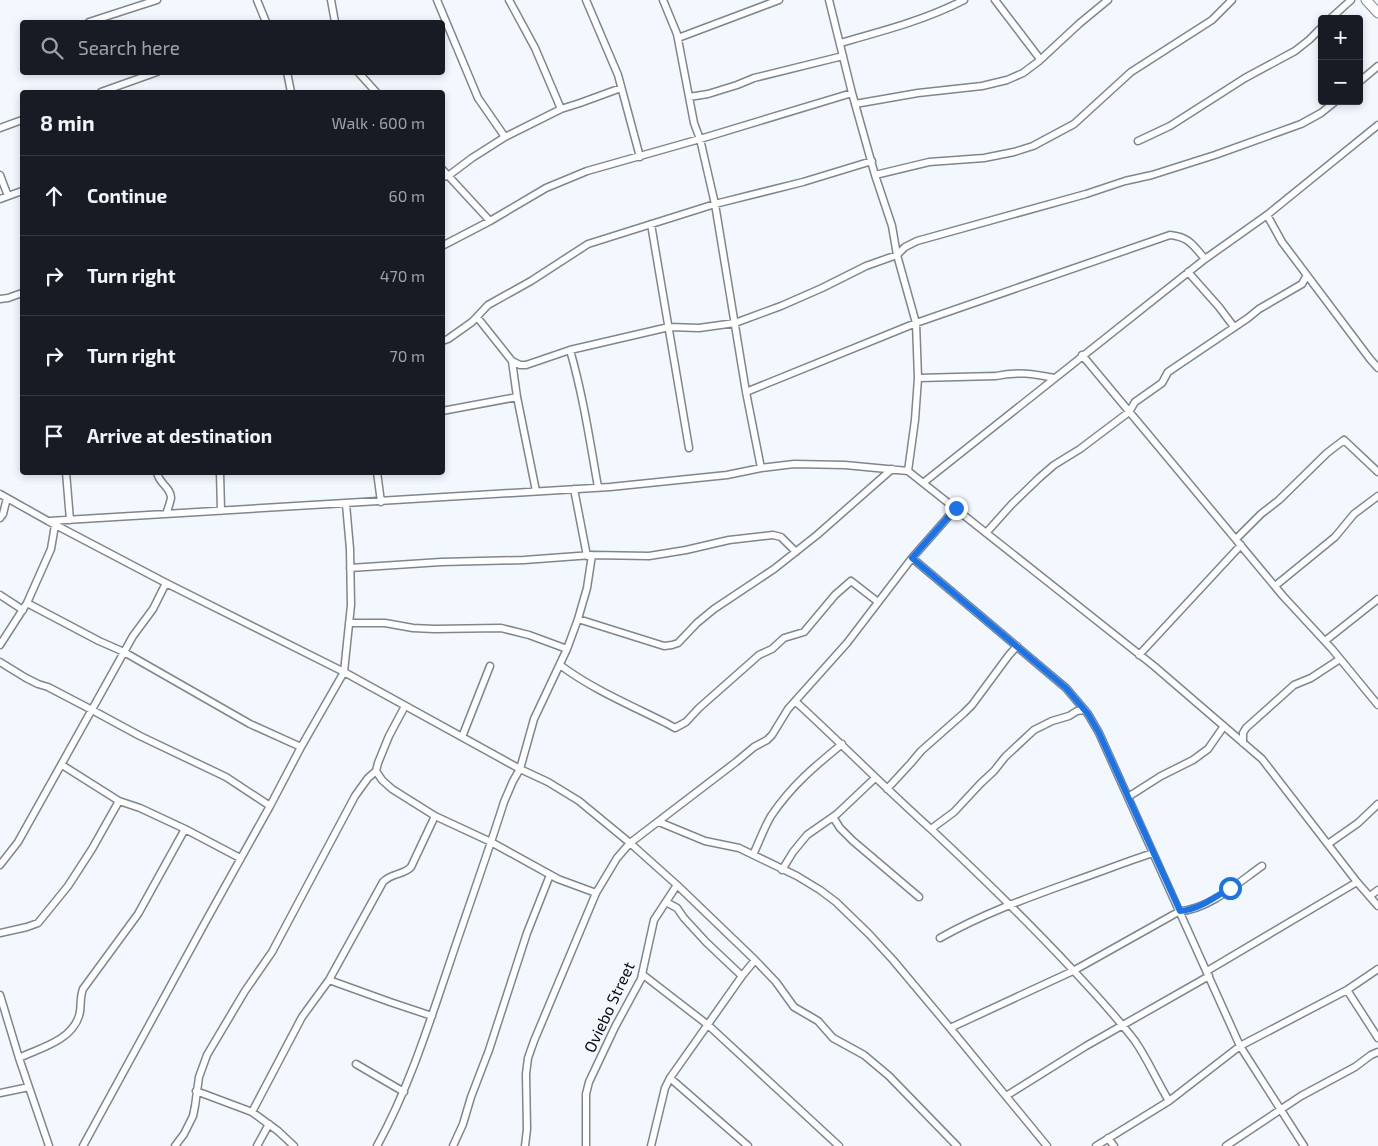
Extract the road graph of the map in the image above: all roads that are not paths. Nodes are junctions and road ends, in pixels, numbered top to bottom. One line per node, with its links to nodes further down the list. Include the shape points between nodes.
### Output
1 (157, 0): 18 (street)
2 (257, 0): 19 (street)
3 (331, 0): 20 (street)
4 (437, 0): 43 (street, via 478,98)
5 (509, 0): 39 (street, via 535,48)
6 (586, 0): 31 (street)
7 (663, 0): 22 (street)
8 (779, 0): 22 (street)
9 (829, 0): 23 (street)
10 (964, 0): 23 (street, via 910,23)
11 (995, 0): 25 (street)
12 (1108, 0): 25 (street)
13 (1232, 0): 49 (street, via 1212,20 1131,72 1074,124 1033,146 984,158 929,162)
14 (1351, 0): 17 (street)
15 (1366, 0): 16 (street)
16 (1378, 13)
17 (1334, 15)
18 (95, 20)
19 (265, 20)
20 (336, 20)
21 (1318, 31): 45 (street, via 1295,51)
22 (678, 38): 36 (street)
23 (840, 44): 24 (street)
24 (843, 56): 35 (street); 36 (street)
25 (1040, 59): 37 (street, via 1007,80)
26 (1378, 66): 30 (street)
27 (149, 75): 32 (street)
28 (288, 75): 33 (street)
29 (361, 75): 34 (street)
30 (1363, 79)
31 (621, 88): 39 (street); 46 (street)
32 (107, 90)
33 (291, 90)
34 (374, 90)
35 (852, 93): 37 (street); 44 (street)
36 (689, 97): 44 (street)
37 (855, 104): 47 (street)
38 (1331, 105): 59 (street, via 1301,124 1216,155 916,241)
39 (561, 108): 43 (street)
40 (20, 121): 42 (street)
41 (1378, 125): 55 (street)
42 (0, 128)
43 (505, 137): 50 (street)
44 (700, 140): 46 (street); 54 (street)
45 (1138, 142)
46 (640, 156): 56 (street, via 587,171 546,188)
47 (872, 161): 49 (street); 54 (street)
48 (0, 175): 52 (street)
49 (875, 175): 59 (street, via 892,226)
50 (445, 177): 56 (street)
51 (20, 192): 52 (street)
52 (8, 196): 53 (street)
53 (0, 199)
54 (715, 204): 57 (street); 66 (street)
55 (1267, 215): 60 (street); 62 (street)
56 (490, 222): 58 (street)
57 (651, 224): 65 (street, via 588,244 488,305); 68 (street)
58 (445, 244)
59 (897, 255): 66 (street); 67 (street)
60 (1205, 259): 61 (street); 67 (street, via 1181,236 1170,235)
61 (1188, 272): 69 (street); 72 (street)
62 (1307, 275): 69 (street, via 1302,284); 74 (street)
63 (20, 293): 64 (street)
64 (0, 300)
65 (477, 317): 70 (street); 73 (street)
66 (735, 323): 68 (street, via 699,328); 77 (street)
67 (916, 323): 75 (street); 77 (street)
68 (668, 327): 71 (street); 81 (street)
69 (1234, 327): 80 (street, via 1168,372 1162,382 1135,402)
70 (445, 340)
71 (570, 350): 73 (street, via 526,365); 91 (street)
72 (1082, 355): 76 (street); 80 (street)
73 (512, 361): 78 (street)
74 (1378, 368)
75 (918, 378): 76 (street, via 1007,373); 84 (street)
76 (1054, 378): 90 (street)
77 (746, 392): 82 (street)
78 (517, 397): 79 (street); 93 (street)
79 (445, 410)
80 (1129, 412): 105 (street, via 1046,471); 106 (street)
81 (689, 448)
82 (761, 468): 83 (street, via 845,464); 91 (street, via 727,475)
83 (892, 469): 84 (street); 107 (street)
84 (908, 471): 90 (street)
85 (1378, 472): 106 (street, via 1344,440 1261,514)
86 (66, 475): 103 (street)
87 (157, 475): 101 (street, via 170,494)
88 (220, 475): 100 (street)
89 (377, 475): 97 (street)
90 (923, 483): 99 (street)
91 (598, 487): 92 (street)
92 (574, 489): 93 (street); 108 (street)
93 (536, 491): 97 (street)
94 (0, 494): 96 (street)
95 (1378, 496): 112 (street)
96 (7, 498): 102 (street); 104 (street)
97 (381, 502): 98 (street)
98 (346, 504): 100 (street); 110 (street)
99 (956, 508): 105 (street); 109 (street)
100 (222, 511): 101 (street)
101 (166, 514): 103 (street)
102 (0, 518)
103 (70, 520): 104 (street)
104 (51, 523): 111 (street); 116 (street, via 51,548)
105 (986, 534): 125 (street)
106 (1238, 542): 112 (street); 125 (street)
107 (796, 552): 108 (street, via 781,537 773,535 650,556); 118 (street, via 714,609 672,646)
108 (590, 555): 110 (street); 118 (street, via 587,588)
109 (912, 558): 115 (street); 122 (street)
110 (350, 568): 119 (street)
111 (166, 584): 124 (street); 130 (street)
112 (1275, 586): 120 (street)
113 (0, 595): 117 (street)
114 (1378, 599): 120 (street)
115 (878, 602): 128 (street, via 851,581 804,632 784,638 772,650 759,655 686,722 675,728); 131 (street)
116 (27, 603): 117 (street); 124 (street)
117 (22, 610): 121 (street)
118 (578, 619): 123 (street)
119 (350, 623): 123 (street, via 434,629 502,628); 130 (street)
120 (1325, 641): 126 (street)
121 (0, 644)
122 (1017, 646): 135 (street, via 1066,688); 145 (street, via 972,705 928,744)
123 (568, 649): 128 (street)
124 (124, 652): 134 (street); 140 (street, via 233,715)
125 (1139, 655): 136 (street)
126 (1340, 659): 132 (street); 138 (street, via 1294,685 1246,728)
127 (0, 662): 134 (street)
128 (560, 665): 142 (street, via 534,719)
129 (490, 666): 137 (street)
130 (344, 672): 133 (street); 140 (street)
131 (796, 701): 139 (street); 152 (street, via 767,740)
132 (1378, 705)
133 (405, 706): 137 (street); 143 (street)
134 (92, 710): 141 (street); 149 (street, via 226,778)
135 (1085, 710): 146 (street); 154 (street, via 1034,730 954,812)
136 (1224, 726): 138 (street); 146 (street, via 1208,749)
137 (462, 737): 142 (street)
138 (1243, 743): 157 (street, via 1262,759)
139 (842, 744): 144 (street); 159 (street, via 786,796 770,818)
140 (302, 747): 149 (street)
141 (62, 765): 147 (street); 161 (street, via 18,842)
142 (520, 769): 155 (street, via 504,802); 156 (street, via 579,801)
143 (376, 770): 150 (street, via 392,789); 198 (street, via 355,796 272,952 207,1055)
144 (875, 778): 145 (street); 151 (street)
145 (887, 789): 154 (street)
146 (1128, 797): 158 (street)
147 (119, 801): 153 (street); 175 (street, via 68,886 38,922)
148 (1378, 804): 157 (street)
149 (270, 806): 160 (street)
150 (435, 816): 155 (street); 183 (street, via 411,867 383,882)
151 (833, 817): 163 (street, via 807,835); 170 (street, via 840,828)
152 (659, 822): 156 (street); 159 (street, via 705,841 739,848)
153 (185, 829): 160 (street); 194 (street, via 138,914 83,989 79,998 78,1020 57,1041)
154 (931, 830): 172 (street)
155 (491, 842): 164 (street); 187 (street)
156 (630, 843): 166 (street); 168 (street)
157 (1328, 844): 165 (street)
158 (1153, 853): 172 (street); 174 (street)
159 (753, 855): 163 (street)
160 (240, 858): 208 (street)
161 (0, 865)
162 (1262, 866): 174 (street, via 1208,902 1189,911)
163 (782, 870): 190 (street, via 836,902 887,953)
164 (550, 875): 168 (street); 213 (street)
165 (1357, 882): 169 (street); 181 (street)
166 (677, 885): 171 (street, Oviebo Street); 177 (street)
167 (1378, 890): 169 (street)
168 (596, 893): 214 (street, via 528,1058)
169 (1370, 896): 173 (street)
170 (919, 897)
171 (666, 902): 180 (street, Oviebo Street, via 654,920); 182 (street, via 677,908 706,942)
172 (1010, 905): 176 (street); 179 (street)
173 (1378, 906)
174 (1180, 911): 179 (street); 181 (street)
175 (0, 933)
176 (940, 938)
177 (755, 960): 182 (street); 219 (street, via 794,1007 818,1020 833,1038 864,1055 889,1076)
178 (1378, 969): 184 (street)
179 (1073, 971): 189 (street); 190 (street)
180 (642, 974): 188 (street); 215 (street, Oviebo Street, via 589,1082)
181 (1208, 974): 189 (street); 192 (street)
182 (742, 976): 188 (street)
183 (329, 980): 187 (street); 204 (street, via 302,1017)
184 (1347, 990): 191 (street); 192 (street)
185 (0, 995): 186 (street)
186 (2, 1010): 194 (street)
187 (432, 1016): 200 (street)
188 (708, 1026): 196 (street); 218 (street)
189 (1122, 1026): 201 (street); 202 (street)
190 (950, 1028): 201 (street)
191 (1378, 1038)
192 (1240, 1046): 202 (street); 203 (street)
193 (1378, 1052): 203 (street)
194 (19, 1058): 197 (street)
195 (356, 1064): 200 (street)
196 (670, 1078): 216 (street); 217 (street)
197 (29, 1087): 199 (street); 207 (street)
198 (196, 1091): 204 (street); 209 (street, via 193,1116)
199 (0, 1092)
200 (404, 1092): 212 (street)
201 (1006, 1096): 220 (street)
202 (1169, 1100): 206 (street)
203 (1281, 1110): 223 (street); 224 (street)
204 (252, 1112): 205 (street)
205 (269, 1124): 210 (street); 211 (street)
206 (1108, 1138): 221 (street); 222 (street)
207 (50, 1146)
208 (83, 1146)
209 (175, 1146)
210 (256, 1146)
211 (294, 1146)
212 (377, 1146)
213 (453, 1146)
214 (526, 1146)
215 (586, 1146)
216 (651, 1146)
217 (748, 1146)
218 (839, 1146)
219 (956, 1146)
220 (1047, 1146)
221 (1096, 1146)
222 (1114, 1146)
223 (1226, 1146)
224 (1304, 1146)

